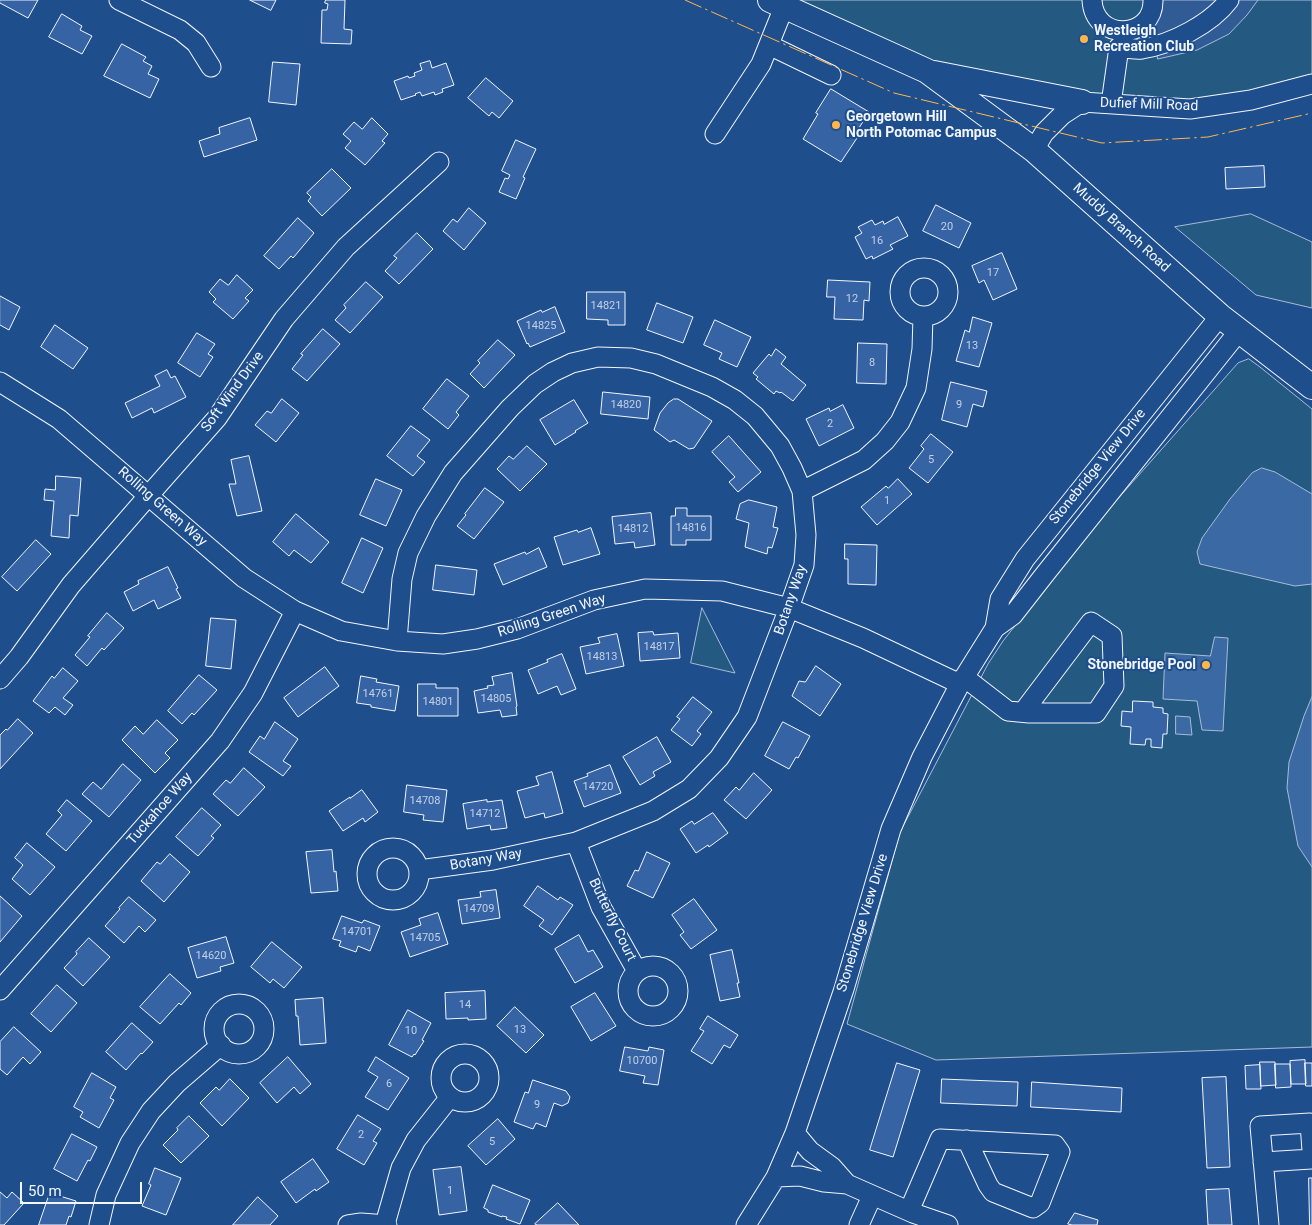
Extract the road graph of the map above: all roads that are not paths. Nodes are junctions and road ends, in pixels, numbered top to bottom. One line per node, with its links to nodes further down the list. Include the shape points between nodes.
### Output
1 (118, 0): 8 (street, via 180,30 196,43)
2 (1092, 0): 6 (street, via 1099,20)
3 (1153, 0): 6 (street, via 1145,22 1126,31)
4 (1230, 0): 6 (street, via 1202,24 1169,41 1141,50)
5 (777, 3): 7 (street); 9 (main road)
6 (1118, 39): 13 (street)
7 (769, 45): 10 (street); 14 (street, via 761,64)
8 (211, 66)
9 (927, 72): 12 (main road); 15 (main road, Muddy Branch Road)
10 (831, 74)
11 (1312, 84): 13 (street, Dufief Mill Road, via 1251,100 1190,109)
12 (1082, 102): 13 (street, Dufief Mill Road); 15 (street, Dufief Mill Road, via 1062,115 1044,133)
13 (1111, 104)
14 (715, 134)
15 (1034, 150): 18 (main road, Muddy Branch Road)
16 (439, 162): 23 (street, Soft Wind Drive, via 346,247 284,319 217,418)
17 (923, 316): 22 (street, via 916,388 900,422 864,460)
18 (1220, 316): 19 (main road, Muddy Branch Road); 26 (street, Stonebridge View Drive, via 1025,558 1000,599)
19 (1239, 331): 21 (main road, Muddy Branch Road); 26 (street, Stonebridge View Drive, via 1013,615)
20 (0, 382): 23 (street, Rolling Green Way, via 59,418)
21 (1312, 387)
22 (802, 491): 24 (street, Botany Way, via 806,535 804,565); 27 (street, Botany Way, via 780,446 755,416 712,387 656,364 631,358 598,357 572,363 535,384 453,473 408,553 402,579)
23 (148, 495): 25 (street, Rolling Green Way, via 244,578); 28 (street, Soft Wind Drive, via 71,585)
24 (790, 608): 27 (street, Rolling Green Way, via 722,591 645,589 594,600 517,629 477,639 443,644); 29 (street, Rolling Green Way); 31 (street, Botany Way, via 747,717 719,758 689,789 653,811)
25 (295, 611): 27 (street, Rolling Green Way, via 341,631); 34 (street, Tuckahoe Way, via 253,693 220,740)
26 (995, 628): 29 (street, Stonebridge View Drive)
27 (397, 640)
28 (0, 679)
29 (962, 681): 30 (street, Rolling Green Way, via 1008,711); 37 (street, Stonebridge View Drive, via 922,757 891,829 844,989)
30 (1023, 712): 30 (street, Rolling Green Way, via 1096,713 1114,686 1112,636 1091,622)
31 (576, 842): 32 (street, Botany Way, via 493,860); 33 (street, Butterfly Court, via 602,907)
32 (419, 870)
33 (637, 971)
34 (0, 990)
35 (221, 1046): 46 (street, via 177,1083 151,1111 130,1143 106,1195)
36 (450, 1096): 48 (street, via 416,1140 401,1168)
37 (795, 1133): 42 (street, Stonebridge View Drive); 43 (street)
38 (967, 1140): 38 (street, via 1054,1145 1060,1152 1040,1203 1033,1208 993,1192); 45 (street, via 940,1139)
39 (1312, 1151): 41 (street, via 1310,1123 1260,1126)
40 (1312, 1159): 41 (street)
41 (1264, 1162): 52 (street)
42 (776, 1177): 43 (street, via 800,1176); 49 (street, Stonebridge View Drive)
43 (847, 1184): 44 (street)
44 (872, 1196): 45 (street); 50 (street)
45 (909, 1211): 51 (street)
46 (99, 1225)
47 (348, 1225): 48 (street)
48 (386, 1225)
49 (746, 1225)
50 (859, 1225)
51 (948, 1225)
52 (1269, 1225)

